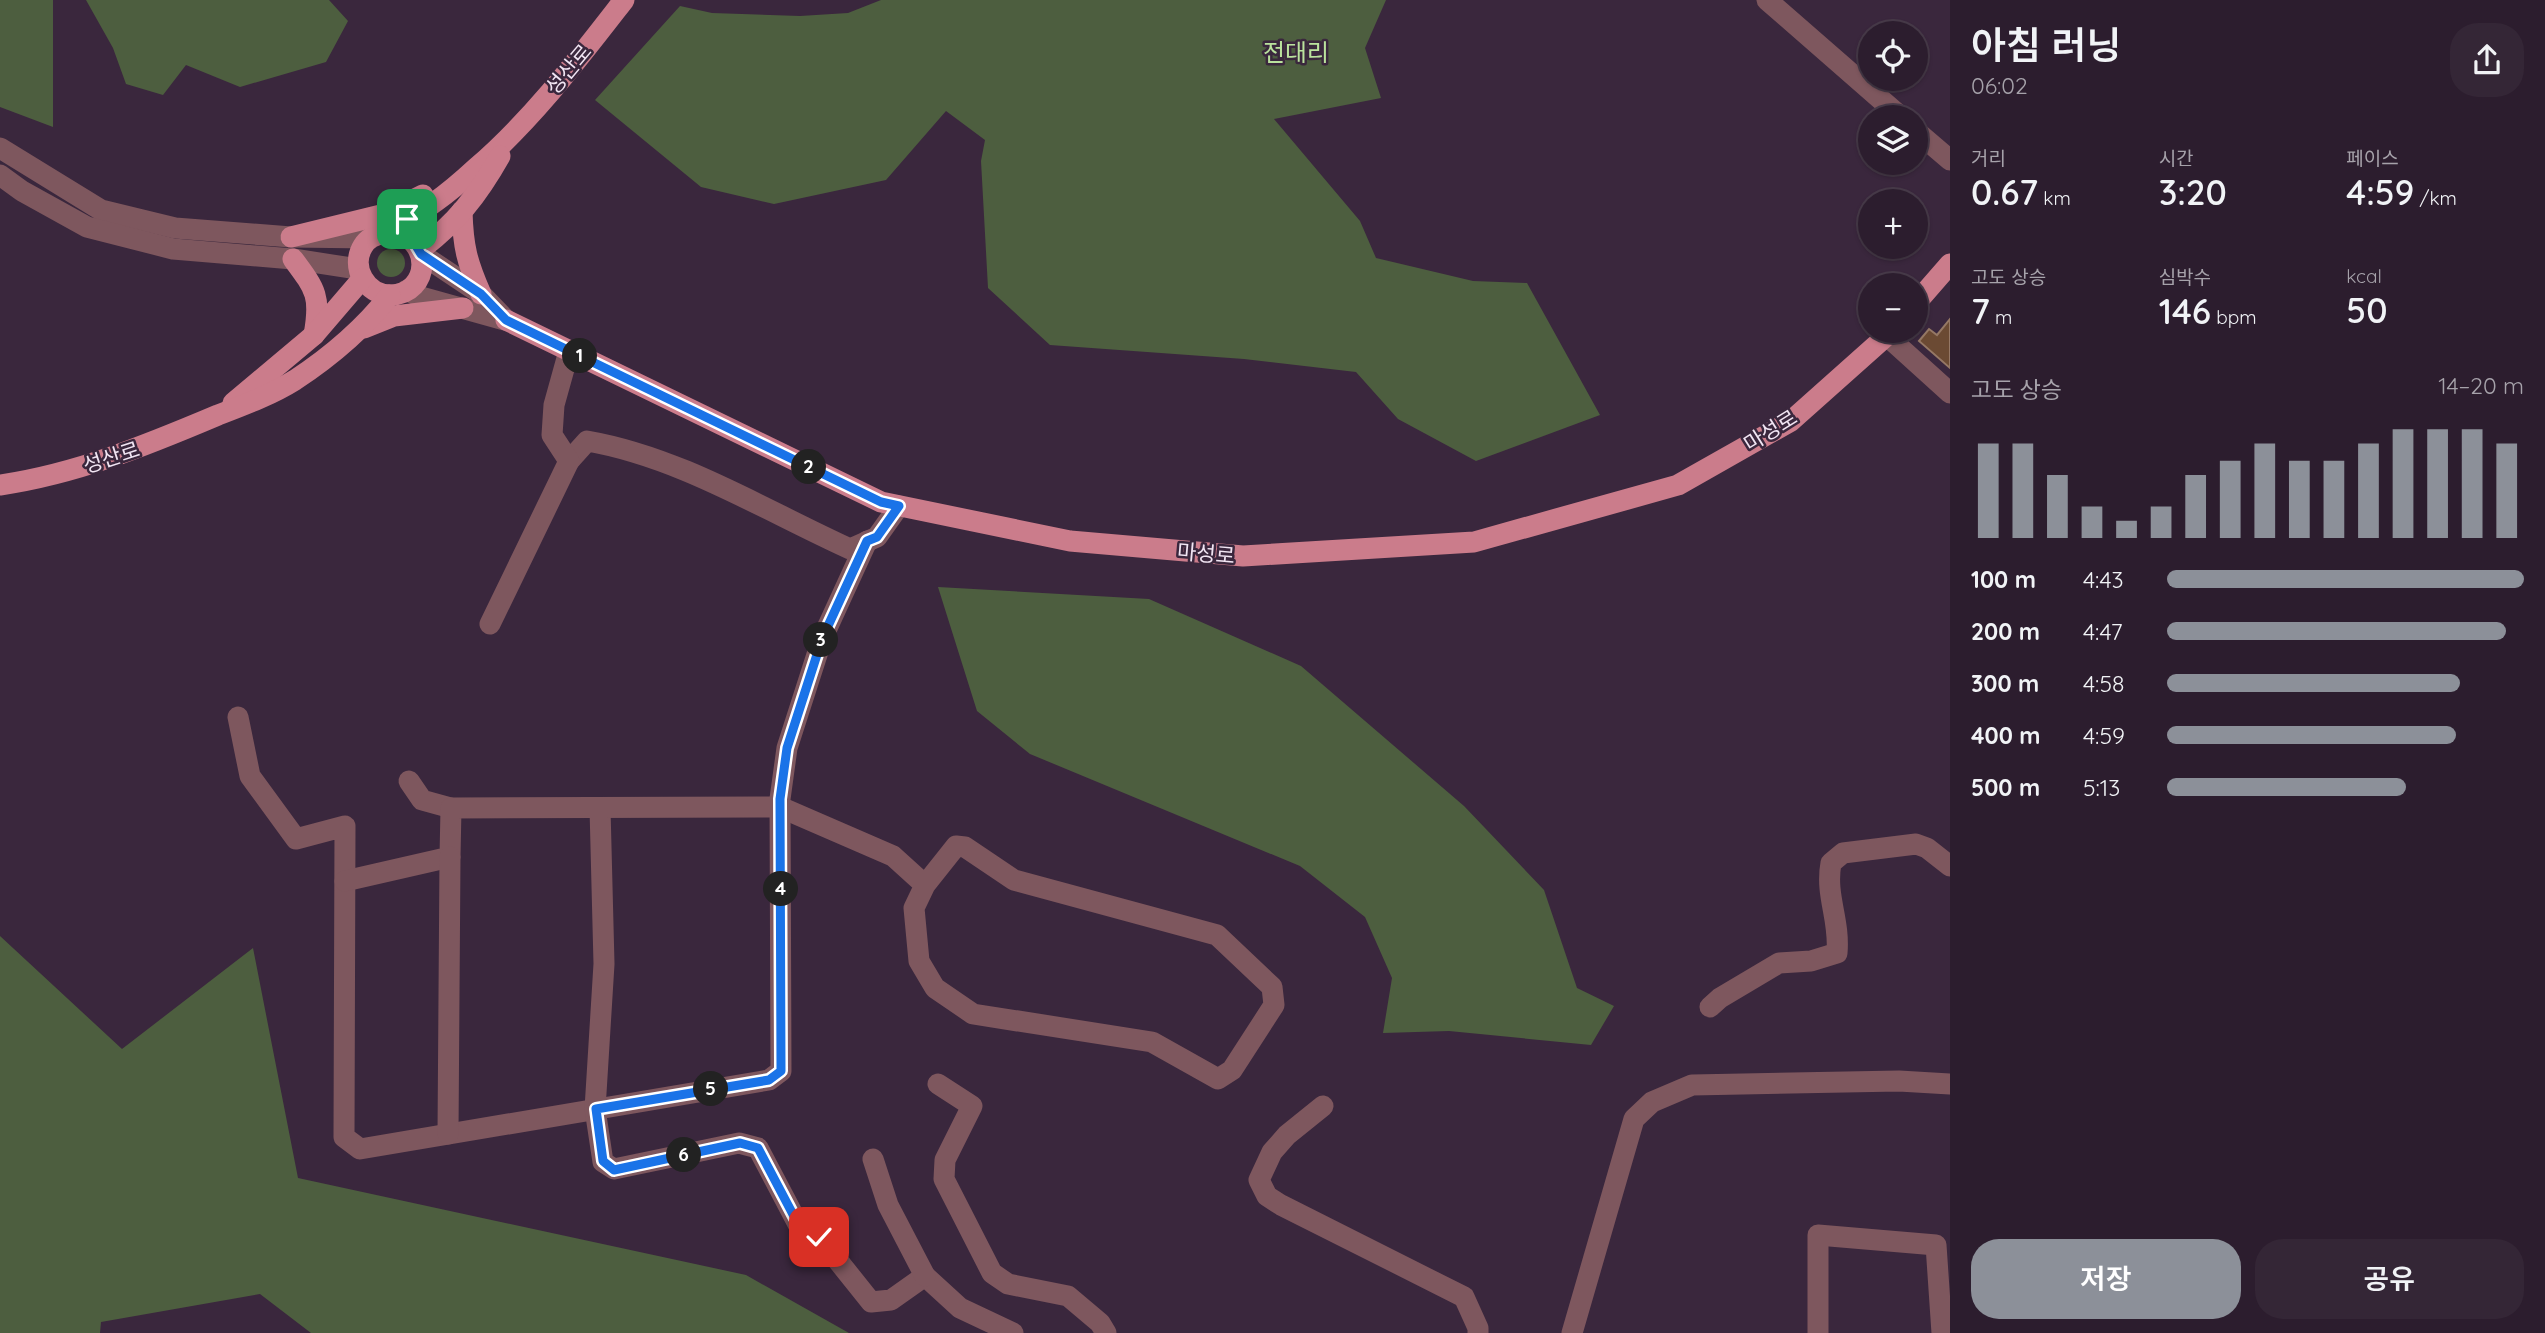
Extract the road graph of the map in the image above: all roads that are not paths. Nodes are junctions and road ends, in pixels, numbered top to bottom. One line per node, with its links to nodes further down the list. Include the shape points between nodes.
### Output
1 (624, 0): 4 (main road, 성산로)
2 (1779, 4): 3 (street)
3 (1888, 105)
4 (511, 136): 8 (main road); 10 (main road, via 481,189)
5 (1928, 141): 7 (street)
6 (0, 148): 12 (street, via 102,210 175,228)
7 (1950, 160)
8 (478, 167): 11 (main road, via 435,202); 12 (main road, via 385,214)
9 (0, 175): 14 (street, via 87,227 173,249)
10 (462, 211): 13 (main road); 19 (main road, via 466,261)
11 (379, 234): 12 (street); 13 (main road, via 401,232); 16 (main road, via 362,247)
12 (291, 237)
13 (421, 252): 18 (main road, via 420,274); 19 (street)
14 (293, 259): 16 (street); 23 (main road, via 316,295 319,309)
15 (1950, 264): 17 (main road)
16 (360, 274): 18 (main road, via 369,287); 23 (main road)
17 (1928, 289)
18 (398, 293): 20 (street); 22 (main road)
19 (481, 294): 21 (street)
20 (463, 308): 21 (street); 22 (main road, via 394,316)
21 (506, 320): 26 (main road, 마성로)
22 (359, 330): 28 (main road, via 295,380)
23 (314, 335): 28 (main road)
24 (1880, 343): 31 (main road, 마성로, via 1791,421 1678,485 1474,542 1243,556 1070,541)
25 (1899, 343): 27 (street)
26 (569, 351): 29 (street, via 554,405 552,435); 31 (main road, 마성로, via 881,502)
27 (1950, 393)
28 (218, 415): 30 (main road, 성산로, via 111,458)
29 (569, 461): 32 (street, via 587,441 612,446 671,464 850,549); 33 (street)
30 (0, 485)
31 (899, 506): 32 (street, via 877,537)
32 (867, 541): 36 (street, via 822,639 787,748)
33 (490, 624)
34 (238, 717): 41 (street, via 250,776 296,839 345,826)
35 (409, 781): 37 (street, via 422,800)
36 (780, 807): 38 (street); 42 (street, via 893,856); 47 (street, via 781,1071 769,1080)
37 (451, 808): 38 (street); 39 (street)
38 (600, 808): 47 (street, via 604,964)
39 (450, 857): 41 (street); 48 (street)
40 (1950, 866): 43 (street, via 1916,844 1843,853 1831,863 1827,883 1837,953 1779,964)
41 (345, 881): 48 (street, via 344,1137 360,1149)
42 (925, 885): 42 (street, via 914,908 919,961 935,988 973,1014 1152,1042 1218,1079 1232,1070 1274,1004 1272,987 1217,935 1014,880 965,847 956,846)
43 (1710, 1007)
44 (938, 1084): 52 (street, via 972,1106 945,1160 944,1179 992,1273 1008,1284 1068,1296 1100,1323)
45 (1950, 1084): 54 (street, via 1692,1085 1652,1102 1634,1119)
46 (1323, 1106): 53 (street, via 1272,1152 1259,1180 1267,1196 1464,1297)
47 (596, 1109): 48 (street); 50 (street, via 603,1161 614,1170 740,1143 758,1148 798,1224 819,1237 872,1302 891,1300)
48 (448, 1134)
49 (873, 1159): 50 (street, via 888,1205)
50 (925, 1276): 51 (street, via 960,1308)
51 (1013, 1333)
52 (1105, 1333)
53 (1478, 1333)
54 (1572, 1333)
55 (1818, 1333): 56 (street, via 1818,1236 1936,1245)
56 (1942, 1333)

